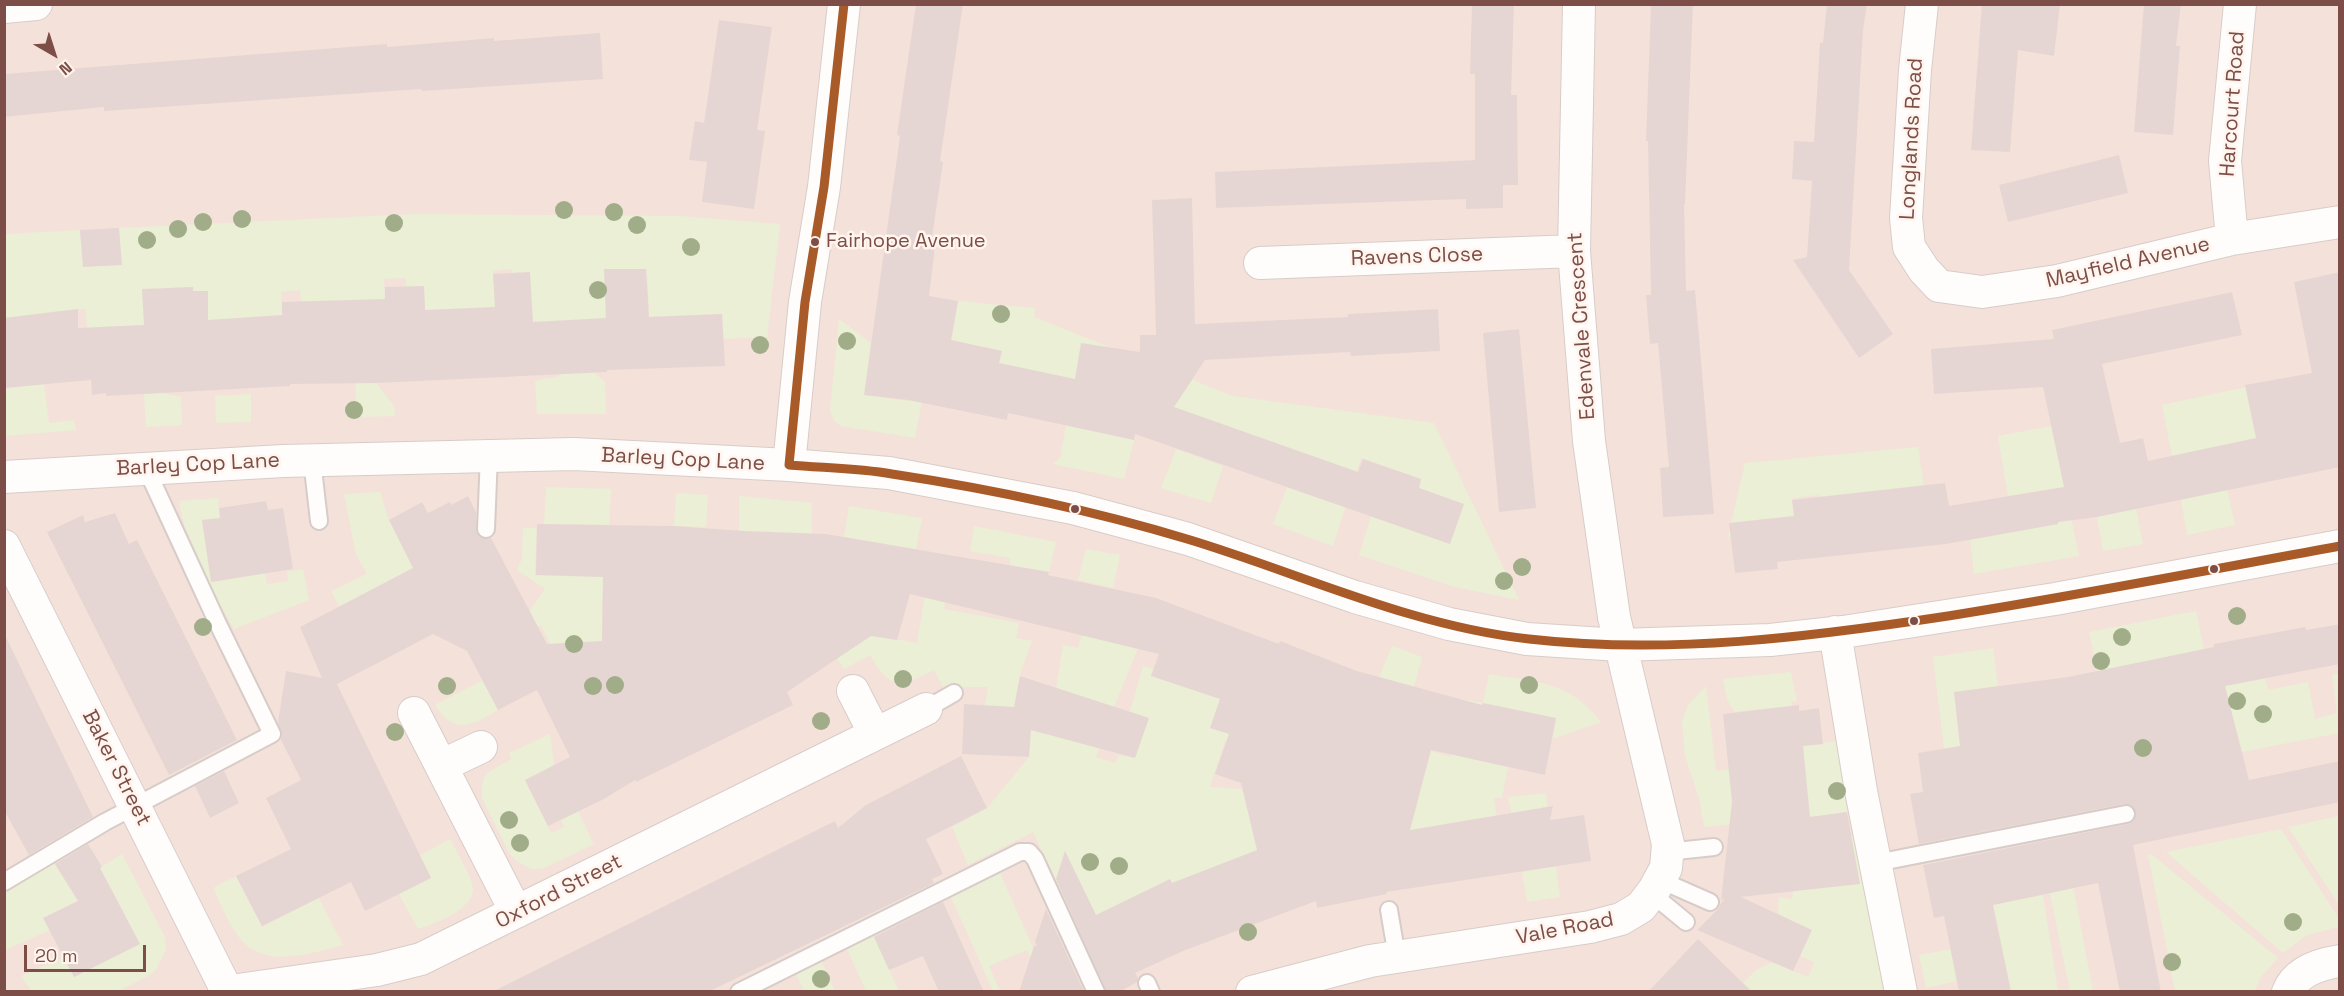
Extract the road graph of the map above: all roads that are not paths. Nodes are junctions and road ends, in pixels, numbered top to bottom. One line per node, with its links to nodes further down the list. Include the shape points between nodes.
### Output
1 (36, 4): 6 (street)
2 (844, 4): 14 (street, via 824,187 805,302)
3 (1579, 4): 9 (street, Edenvale Crescent)
4 (1922, 4): 11 (street, Longlands Road, via 1906,218 1909,247)
5 (2240, 4): 8 (street, Harcourt Road, via 2225,161)
6 (4, 7)
7 (2340, 222): 8 (street, Mayfield Avenue)
8 (2232, 239): 11 (street, Mayfield Avenue, via 2057,281 1982,292 1940,286)
9 (1574, 251): 10 (street, Ravens Close); 22 (street, Edenvale Crescent, via 1589,441)
10 (1260, 262)
11 (1924, 270)
12 (489, 455): 13 (street, Barley Cop Lane); 14 (street, Barley Cop Lane, via 574,454); 18 (lane)
13 (312, 460): 15 (street, Barley Cop Lane); 17 (lane)
14 (789, 465): 22 (street, Barley Cop Lane, via 889,473 1073,508 1188,539 1355,597 1449,624 1527,639)
15 (146, 468): 16 (street, Barley Cop Lane); 30 (lane, via 272,734)
16 (4, 477)
17 (319, 521)
18 (486, 529)
19 (4, 546): 30 (street, Baker Street)
20 (2340, 546): 21 (street, Barley Cop Lane, via 2055,599)
21 (1835, 632): 22 (street, Barley Cop Lane, via 1770,640); 33 (street)
22 (1620, 645): 34 (street, via 1668,844)
23 (853, 691): 27 (street)
24 (954, 693): 25 (lane)
25 (926, 709): 27 (street, Oxford Street)
26 (414, 713): 29 (street)
27 (875, 734): 38 (street, Oxford Street)
28 (481, 747): 29 (street)
29 (441, 766): 38 (street)
30 (135, 806): 35 (lane); 42 (street, Baker Street)
31 (2126, 814): 33 (lane)
32 (1714, 847): 34 (lane)
33 (1876, 863): 46 (street)
34 (1660, 876): 36 (lane); 39 (lane); 40 (street, Vale Road, via 1641,907 1617,920)
35 (4, 882)
36 (1710, 902)
37 (1389, 910): 40 (lane)
38 (516, 912): 42 (street, Oxford Street, via 421,959 377,970)
39 (1686, 922)
40 (1397, 957): 45 (street, Vale Road)
41 (2340, 961): 47 (street, via 2320,964 2303,973)
42 (225, 991)
43 (739, 992): 44 (lane, via 1020,852 1029,852 1035,859)
44 (1096, 992)
45 (1252, 992)
46 (1901, 992)
47 (2288, 992)

